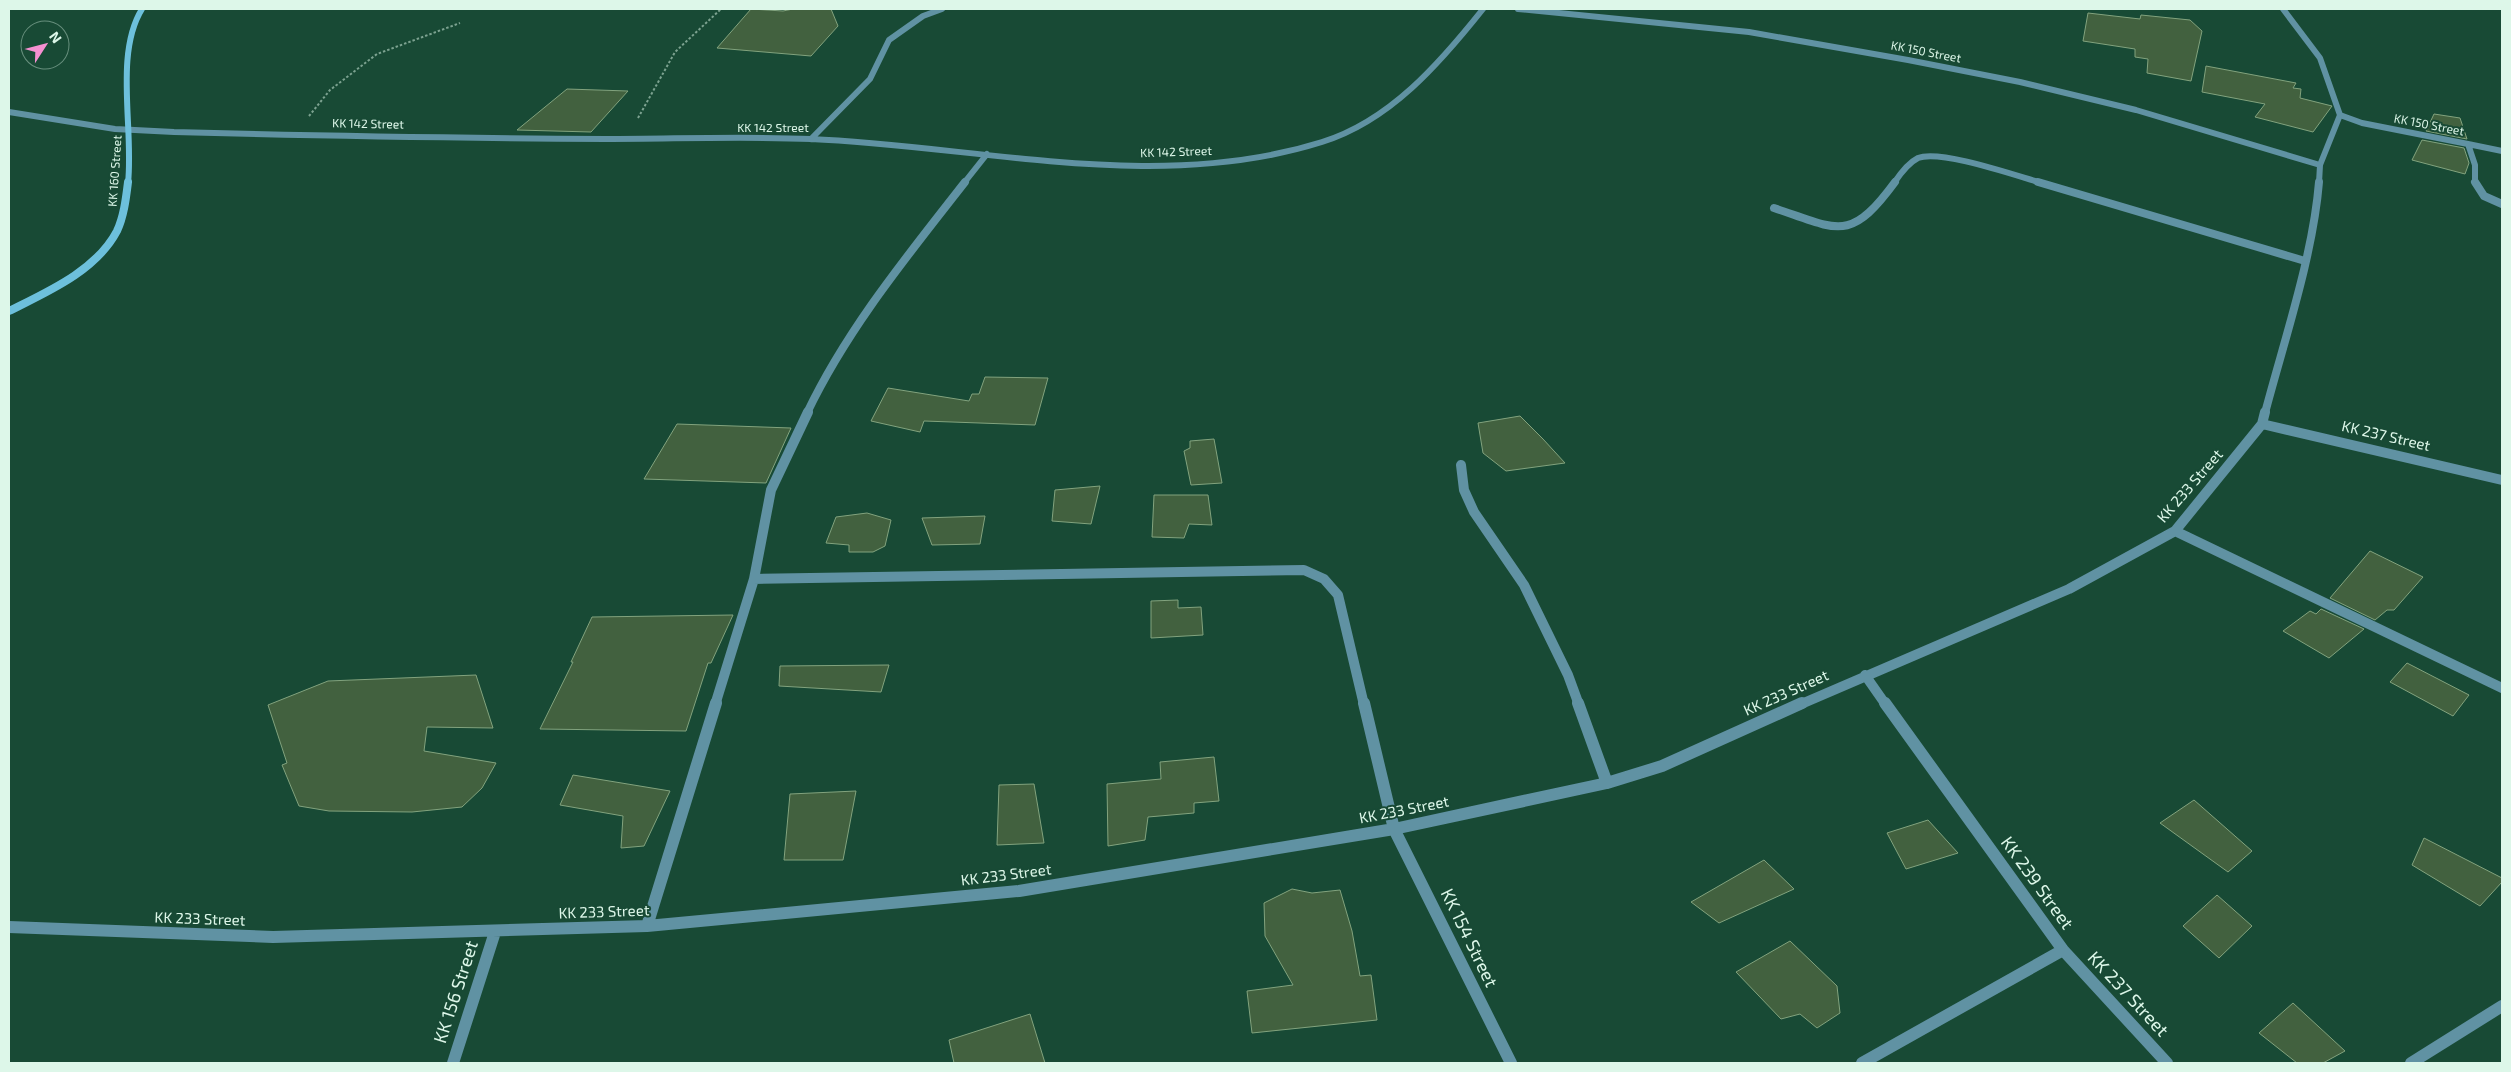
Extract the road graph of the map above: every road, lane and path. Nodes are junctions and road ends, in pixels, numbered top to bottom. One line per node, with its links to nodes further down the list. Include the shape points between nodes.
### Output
1 (142, 9): 10 (main road, KK 160 Street, via 128,43)
2 (721, 9): 12 (path, via 675,52)
3 (942, 9): 13 (street, via 923,16 889,40 870,79)
4 (1483, 9): 16 (street, KK 142 Street, via 1454,47 1391,104 1360,127 1334,138 1246,159 1204,163 1149,165)
5 (1518, 9): 17 (street, KK 150 Street, via 1749,32 1908,60 2020,82 2136,110)
6 (2283, 9): 9 (street, via 2320,58)
7 (460, 23): 11 (path, via 377,54 330,90)
8 (9, 112): 10 (street, KK 142 Street)
9 (2340, 115): 14 (street, KK 150 Street, via 2362,123); 17 (street, KK 233 Street)
10 (129, 130): 11 (street, KK 142 Street); 21 (main road, KK 160 Street, via 126,205 117,230 94,258 68,278)
11 (294, 134): 12 (street, KK 142 Street)
12 (627, 138): 13 (street, KK 142 Street)
13 (811, 139): 16 (street, KK 142 Street, via 876,142)
14 (2468, 144): 15 (street); 18 (street, KK 150 Street, via 2475,166 2475,185 2484,196)
15 (2502, 151)
16 (987, 154): 26 (street, via 899,266 828,372 771,490)
17 (2320, 165): 20 (street, KK 233 Street, via 2317,206)
18 (2502, 204)
19 (1774, 208): 20 (street, via 1834,226 1848,226 1862,220 1910,162 1917,156 1928,156 2023,177 2185,228)
20 (2305, 261): 22 (street, KK 233 Street)
21 (9, 312)
22 (2262, 424): 24 (street, KK 237 Street); 25 (street, KK 233 Street)
23 (1461, 465): 29 (street, via 1464,490 1474,512 1524,585 1568,675)
24 (2502, 480)
25 (2175, 531): 27 (street, KK 233 Street, via 2069,589); 28 (street, via 2358,616)
26 (754, 579): 30 (street, KK 154 Street, via 1304,570 1318,573 1338,595); 31 (street)
27 (1865, 675): 29 (street, KK 233 Street, via 1662,766); 34 (street, KK 239 Street)
28 (2502, 688)
29 (1607, 783): 30 (street, KK 233 Street)
30 (1394, 829): 31 (street, KK 233 Street, via 1019,890); 37 (street, KK 154 Street)
31 (647, 926): 33 (street, KK 233 Street)
32 (9, 927): 33 (street, KK 233 Street, via 273,937)
33 (495, 932): 36 (street, KK 156 Street)
34 (2063, 950): 38 (street, KK 239 Street); 39 (street, KK 237 Street)
35 (2502, 1006): 40 (street)
36 (453, 1063)
37 (1511, 1063)
38 (1862, 1063)
39 (2167, 1063)
40 (2412, 1063)

